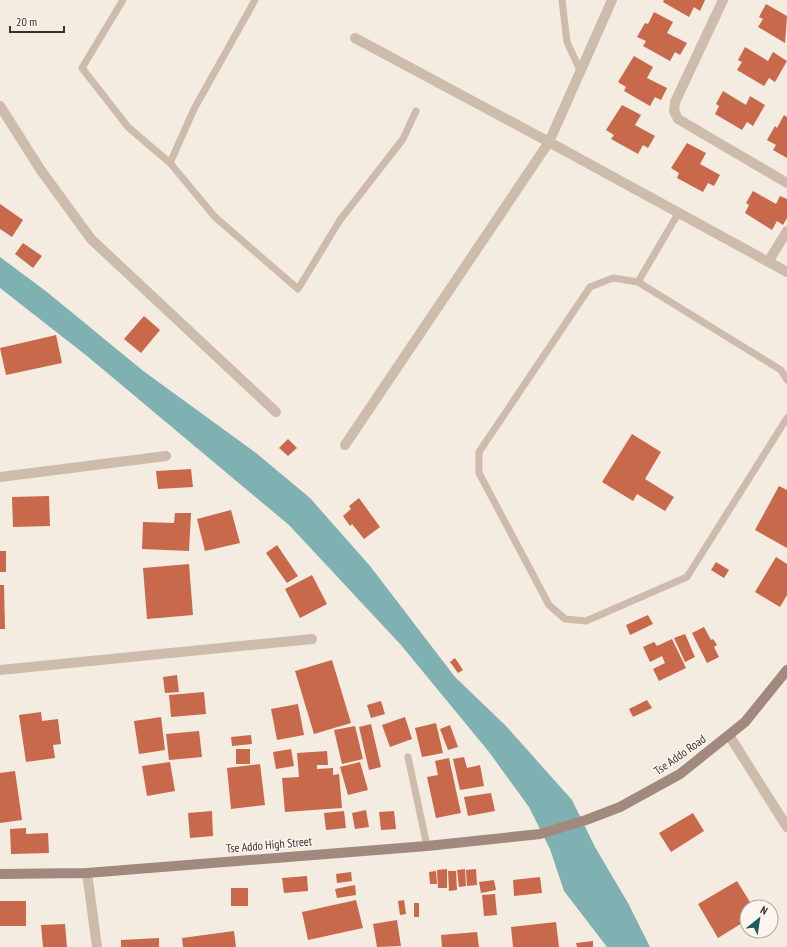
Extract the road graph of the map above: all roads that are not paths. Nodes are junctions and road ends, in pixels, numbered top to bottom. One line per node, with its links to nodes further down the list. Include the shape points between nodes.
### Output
1 (123, 0): 11 (lane, via 82,68 128,128)
2 (255, 0): 11 (lane, via 194,109)
3 (562, 0): 7 (lane, via 567,42)
4 (612, 0): 7 (street)
5 (723, 0): 12 (street, via 675,102 674,111 678,119)
6 (355, 38): 10 (street)
7 (580, 70): 10 (street)
8 (0, 106): 19 (street, via 40,169 91,239)
9 (416, 111): 11 (lane, via 403,139 340,220 298,289 215,217)
10 (549, 142): 13 (street); 21 (street)
11 (170, 163)
12 (787, 183)
13 (680, 212): 15 (street); 17 (lane)
14 (787, 231): 15 (street)
15 (768, 262): 16 (street)
16 (787, 272)
17 (638, 282): 18 (lane, via 781,370); 20 (lane, via 613,278 590,287 480,452 479,473 549,605 565,619 586,620 687,577)
18 (787, 380)
19 (276, 412)
20 (787, 418)
21 (345, 445)
22 (166, 456): 23 (street)
23 (0, 477)
24 (312, 638): 25 (street)
25 (0, 670)
26 (787, 670): 27 (street, Tse Addo Road, via 745,722)
27 (729, 735): 29 (street); 30 (street, Tse Addo Road, via 680,774 620,807)
28 (408, 757): 31 (lane)
29 (787, 827)
30 (540, 834): 31 (street, Tse Addo High Street)
31 (427, 846): 32 (street, Tse Addo High Street)
32 (87, 873): 33 (street, Tse Addo High Street); 34 (street)
33 (0, 874)
34 (97, 947)

